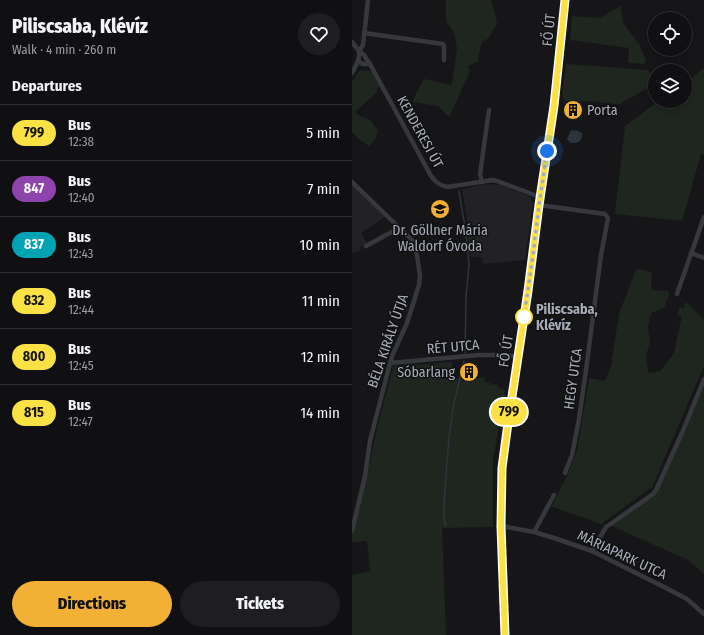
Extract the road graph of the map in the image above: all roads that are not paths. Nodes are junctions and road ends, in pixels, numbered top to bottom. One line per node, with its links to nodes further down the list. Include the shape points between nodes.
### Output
1 (368, 0): 3 (street)
2 (565, 0): 13 (main road, FŐ ÚT, via 554,106)
3 (364, 33): 5 (street, via 363,45); 7 (street, via 443,44)
4 (352, 42): 5 (street, KENDERESI ÚT)
5 (358, 51): 6 (street); 8 (street, KENDERESI ÚT)
6 (358, 60): 8 (street, via 363,64); 9 (street)
7 (444, 60)
8 (370, 64): 12 (street, KENDERESI ÚT, via 435,181 447,187)
9 (352, 73)
10 (489, 110): 12 (street, via 480,174)
11 (352, 182): 16 (street, BÉLA KIRÁLY ÚTJA)
12 (482, 182): 13 (street, KENDERESI ÚT, via 497,181)
13 (540, 197): 14 (main road, FŐ ÚT)
14 (539, 205): 21 (main road, FŐ ÚT); 24 (street, HEGY UTCA, via 606,214 608,218 579,418 572,455)
15 (704, 217): 18 (street)
16 (399, 228): 17 (street); 22 (street, BÉLA KIRÁLY ÚTJA, via 414,242 420,280 410,314)
17 (366, 246)
18 (691, 253): 19 (street); 20 (street)
19 (704, 258)
20 (677, 294)
21 (518, 357): 22 (street, RÉT UTCA, via 479,355); 26 (main road, FŐ ÚT, via 503,462)
22 (390, 363): 27 (street, BÉLA KIRÁLY ÚTJA, via 370,441)
23 (704, 379): 29 (street, via 656,490 609,524)
24 (565, 473)
25 (554, 495): 28 (street)
26 (501, 526): 28 (street, MÁRIAPARK UTCA); 31 (main road, FŐ ÚT)
27 (352, 531)
28 (534, 532): 29 (street, MÁRIAPARK UTCA)
29 (592, 551): 30 (street, MÁRIAPARK UTCA, via 668,589)
30 (704, 614)
31 (505, 635)

